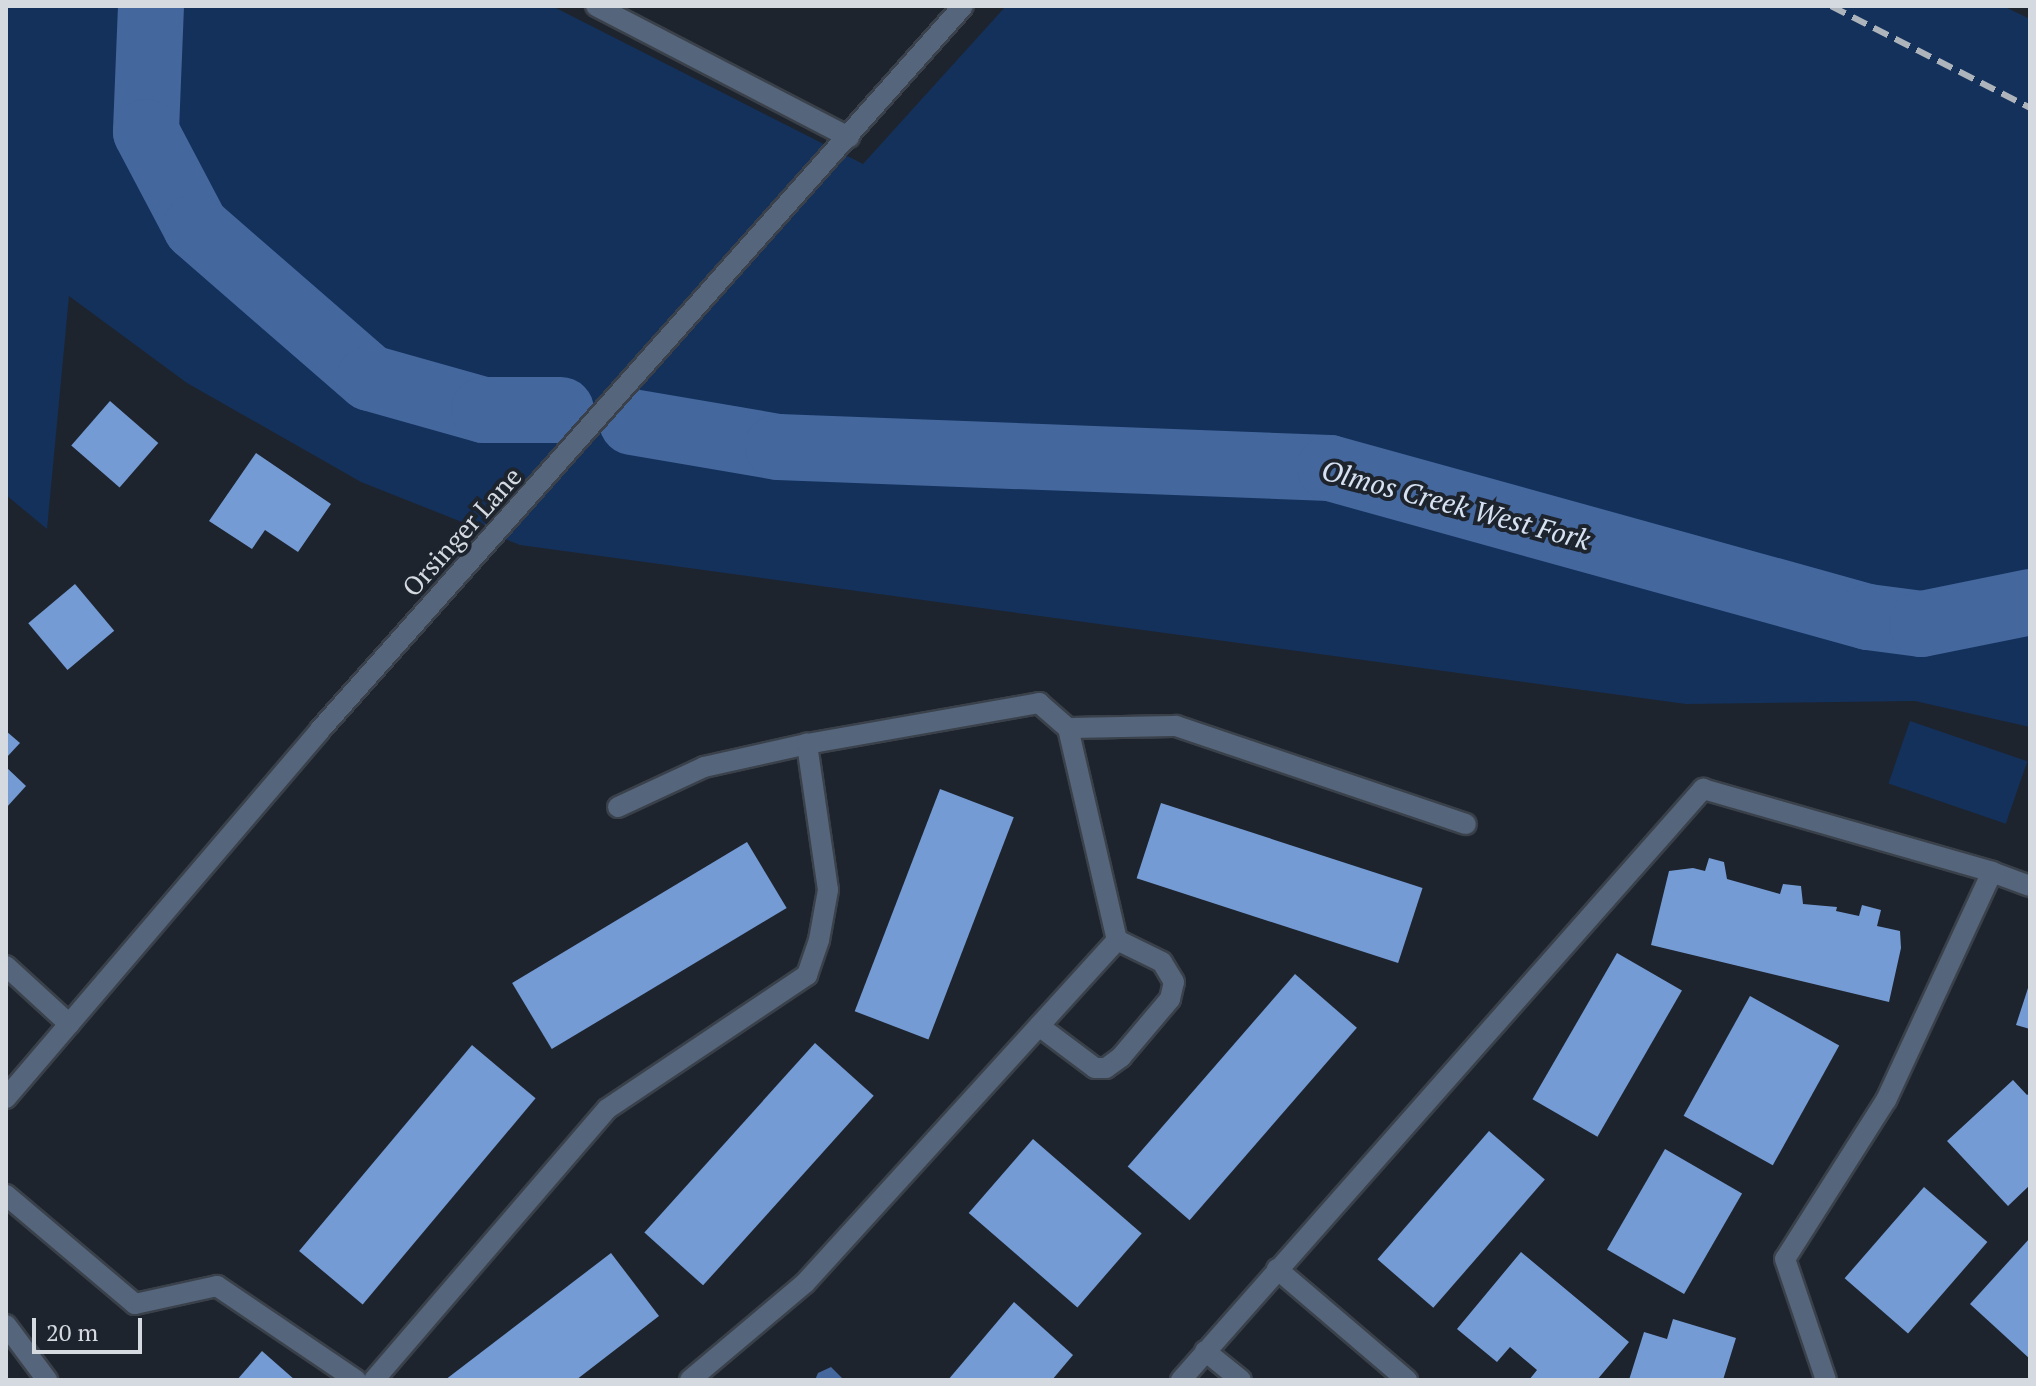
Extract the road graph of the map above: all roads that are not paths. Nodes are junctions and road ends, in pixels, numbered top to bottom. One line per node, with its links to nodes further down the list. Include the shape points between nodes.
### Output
1 (596, 6): 3 (street)
2 (963, 6): 3 (street, Orsinger Lane)
3 (849, 137): 12 (street, Orsinger Lane, via 320,730)
4 (1068, 728): 5 (street, via 1039,703); 7 (street, via 1176,726); 10 (street)
5 (807, 744): 6 (street, via 704,767); 21 (street, via 828,890 807,975 607,1109)
6 (618, 807)
7 (1466, 824)
8 (1992, 872): 9 (street); 16 (street, via 1703,789); 26 (street, via 1886,1100 1785,1259)
9 (2030, 886)
10 (1117, 940): 13 (street); 13 (street, via 1162,962 1174,982 1170,999 1121,1057 1106,1068 1095,1068)
11 (6, 966): 12 (street)
12 (69, 1024): 14 (street, Orsinger Lane)
13 (1039, 1026): 22 (street, via 805,1283)
14 (6, 1098)
15 (6, 1195): 20 (street, via 135,1304 217,1286)
16 (1277, 1269): 18 (street); 25 (street)
17 (6, 1325): 19 (street)
18 (1205, 1351): 23 (street); 24 (street)
19 (47, 1380)
20 (356, 1380)
21 (374, 1380)
22 (690, 1380)
23 (1181, 1380)
24 (1241, 1380)
25 (1407, 1380)
26 (1826, 1380)

